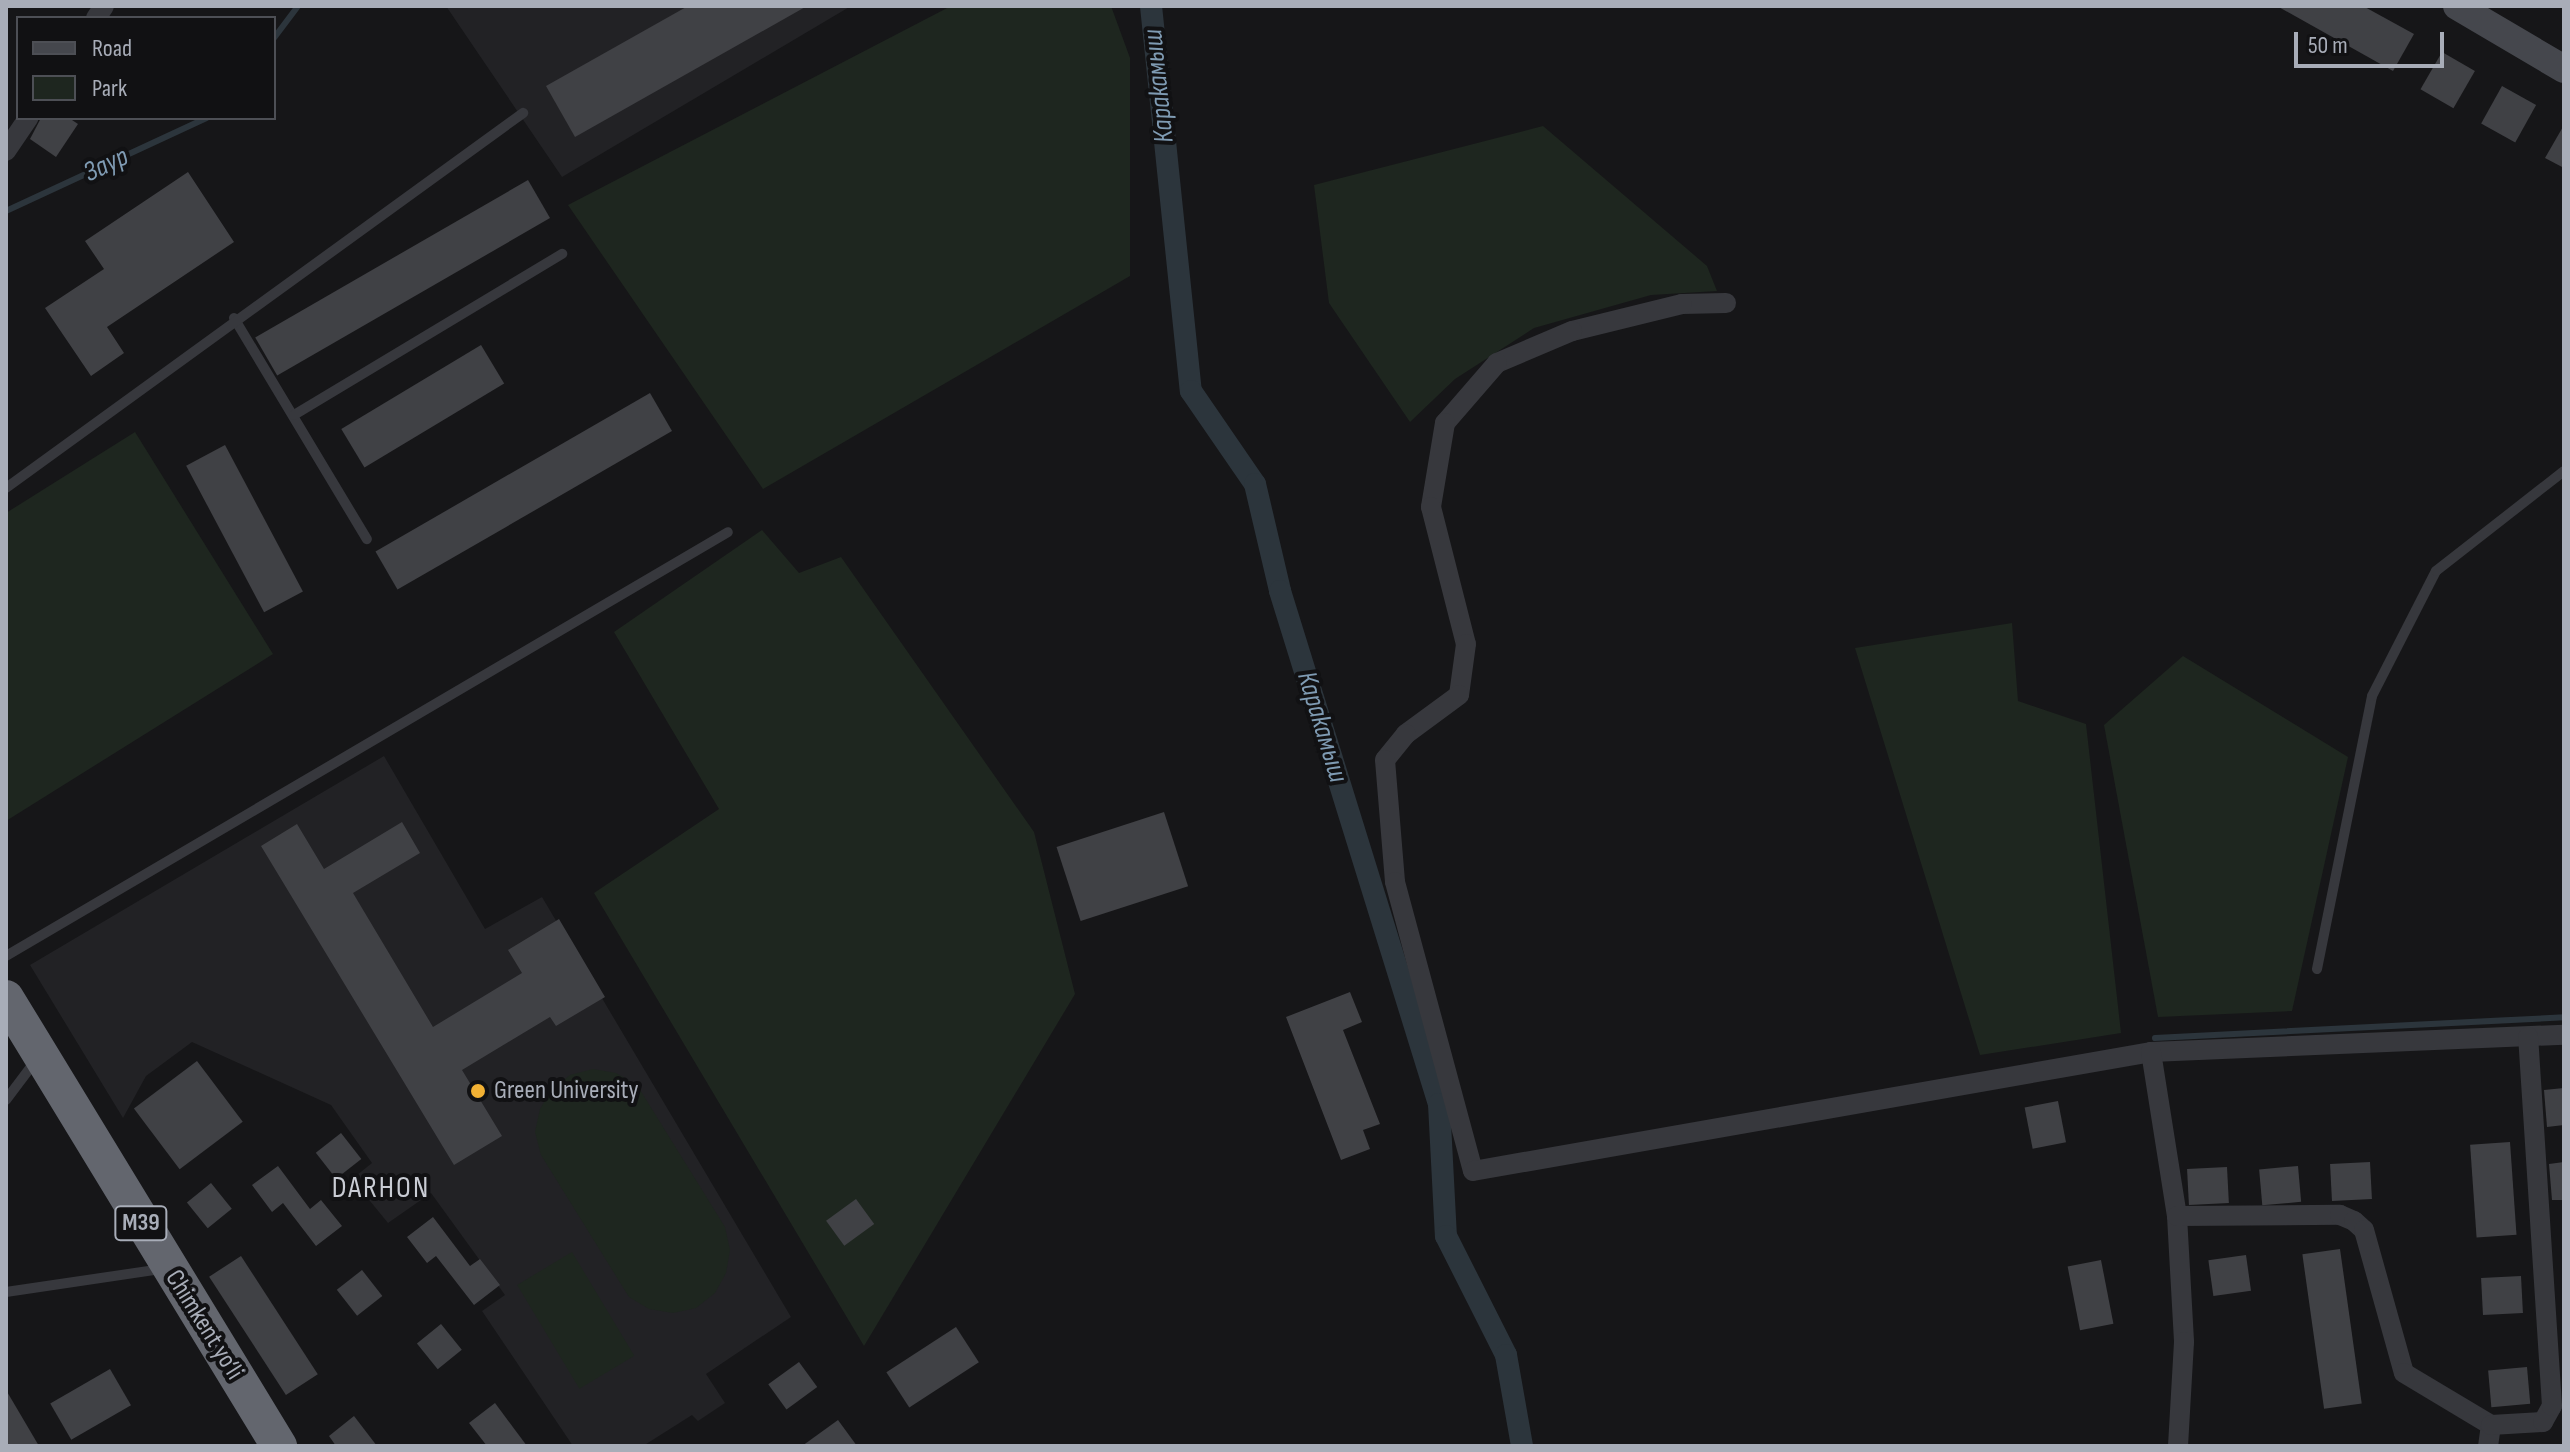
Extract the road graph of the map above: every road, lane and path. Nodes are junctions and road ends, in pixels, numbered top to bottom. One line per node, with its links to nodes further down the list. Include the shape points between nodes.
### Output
1 (2457, 6): 2 (street)
2 (2564, 69)
3 (523, 113): 8 (lane)
4 (27, 120): 5 (street)
5 (6, 151)
6 (562, 254): 9 (lane)
7 (1726, 303): 19 (street, via 1682,304 1559,336 1497,363 1445,423 1431,507 1466,644 1459,695 1406,734 1385,760 1395,882 1473,1171)
8 (234, 318): 9 (lane); 11 (lane)
9 (294, 415): 13 (lane)
10 (2564, 471): 15 (lane, via 2436,571 2372,696)
11 (6, 488)
12 (728, 532): 14 (lane)
13 (367, 539)
14 (6, 956)
15 (2317, 969)
16 (6, 998): 20 (highway, Chimkent yo‘li / M39)
17 (2564, 1035): 18 (street)
18 (2528, 1037): 19 (street); 25 (street, via 2552,1406 2543,1422)
19 (2151, 1052): 22 (street)
20 (39, 1055): 21 (lane); 23 (highway, Chimkent yo‘li / M39)
21 (6, 1100)
22 (2177, 1216): 25 (street, via 2340,1215 2354,1221 2364,1230 2404,1373); 27 (street, via 2184,1342)
23 (169, 1268): 24 (lane); 26 (highway, Chimkent yo‘li / M39)
24 (6, 1292)
25 (2489, 1436)
26 (279, 1446)
27 (2178, 1446)

